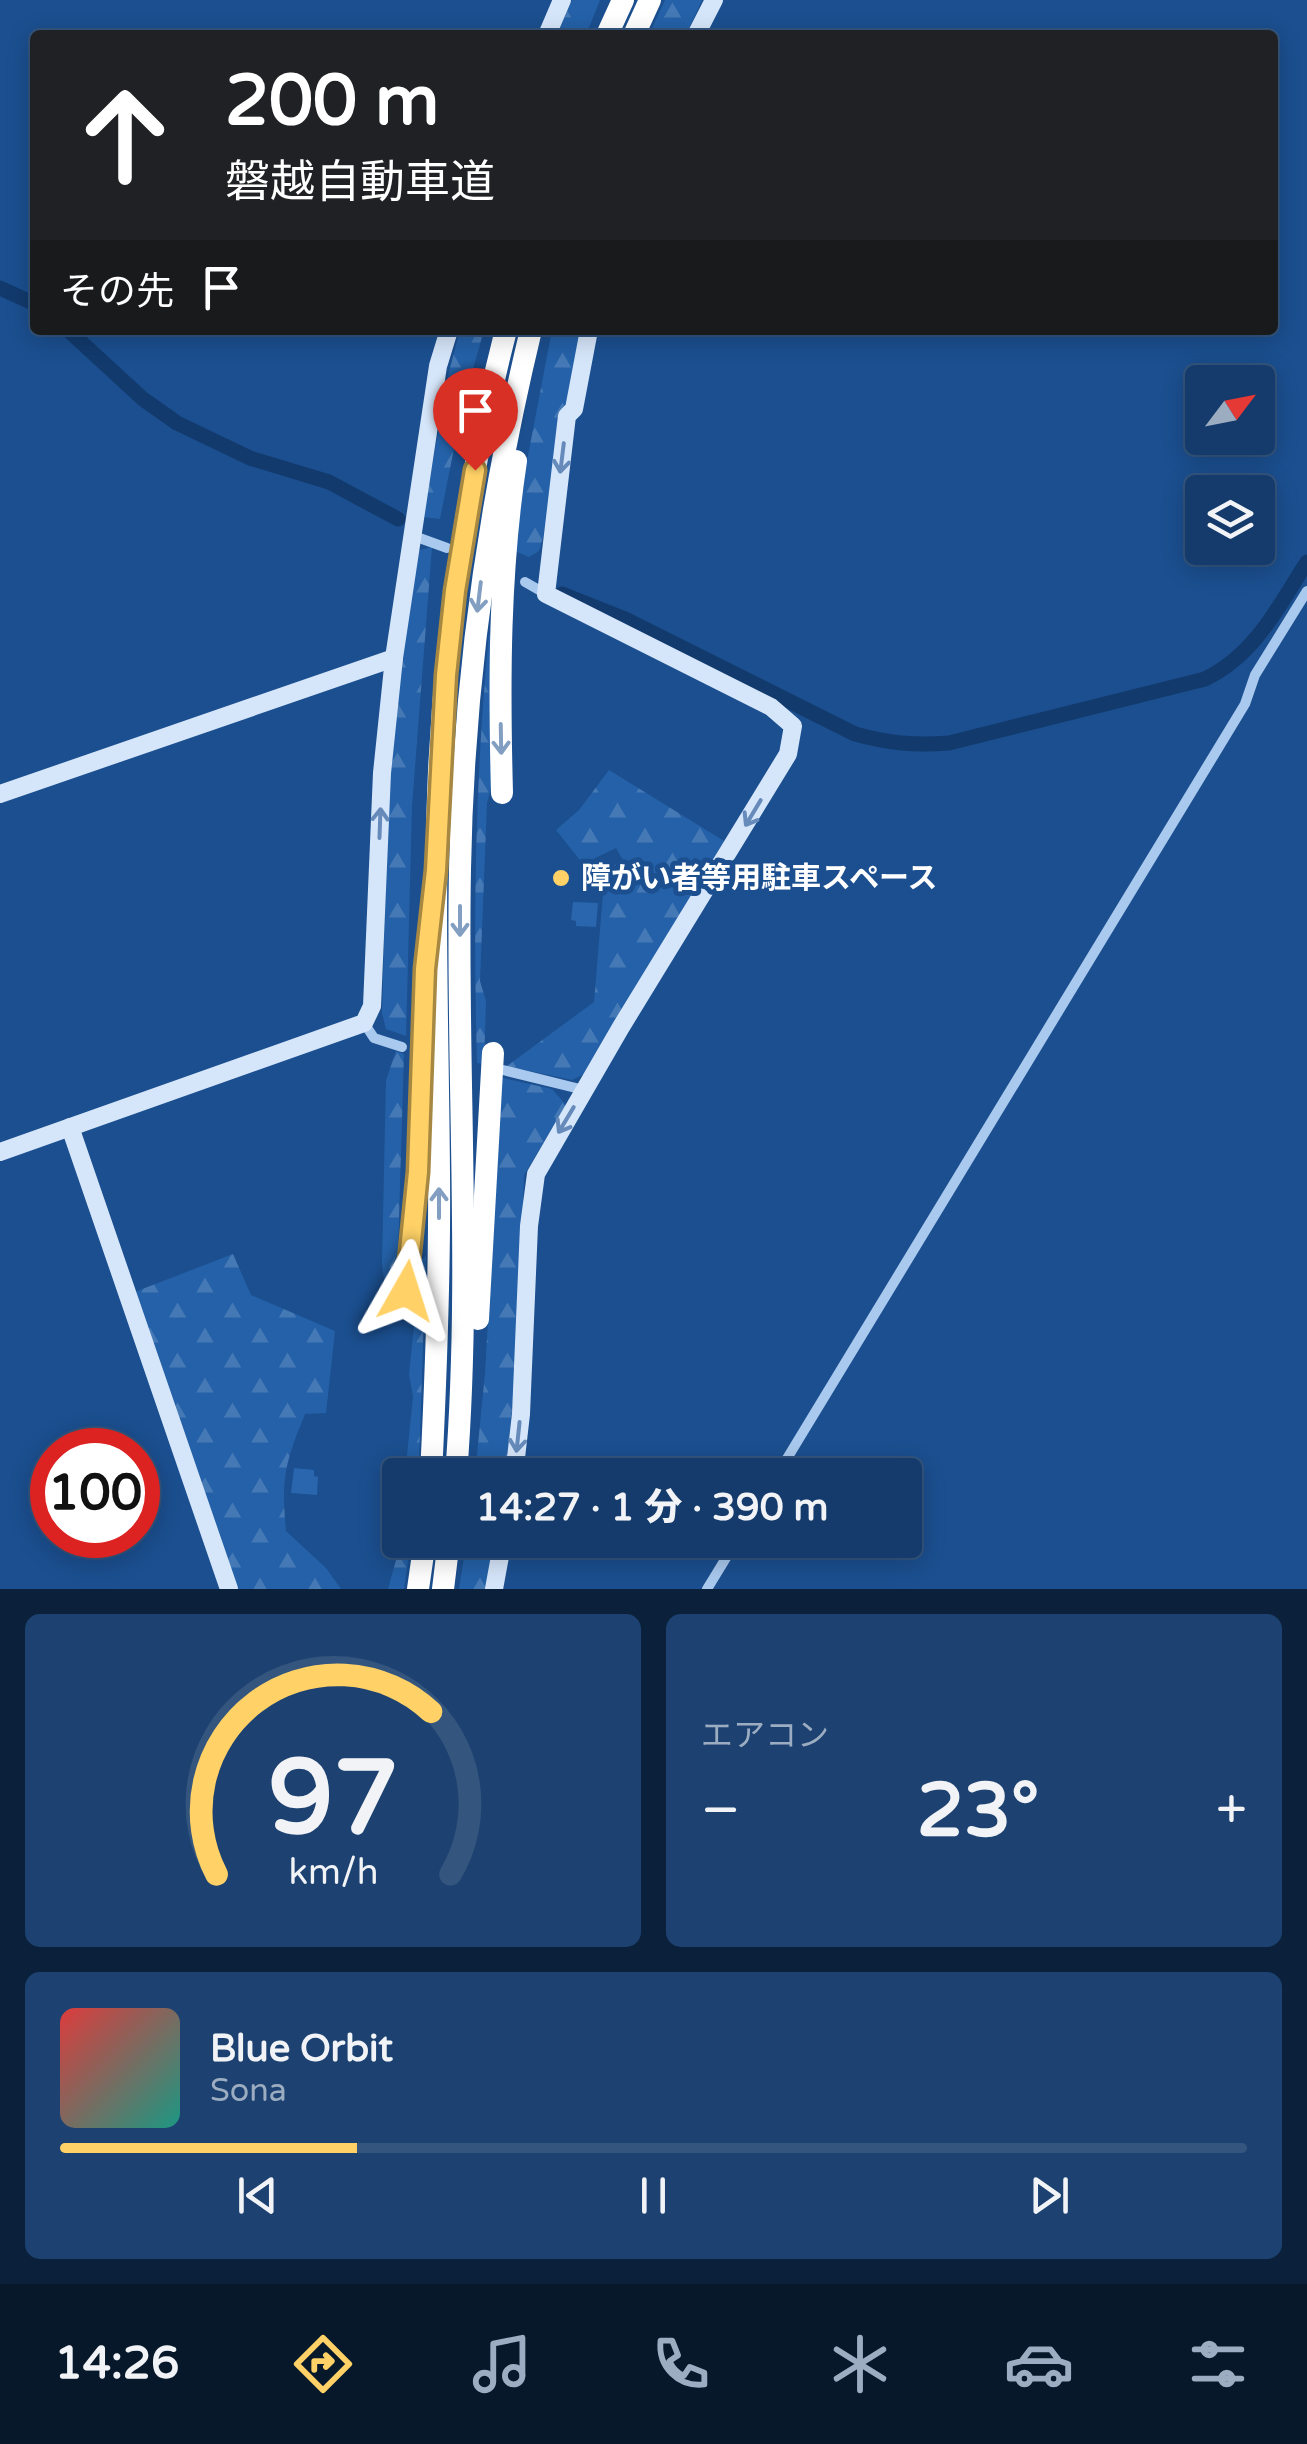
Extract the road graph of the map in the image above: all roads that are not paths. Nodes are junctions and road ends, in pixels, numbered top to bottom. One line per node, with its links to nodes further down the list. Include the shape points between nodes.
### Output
1 (562, 0): 5 (street)
2 (622, 0): 6 (highway)
3 (650, 0): 7 (highway)
4 (714, 0): 8 (street)
5 (549, 30)
6 (609, 30)
7 (636, 30)
8 (699, 30)
9 (447, 335): 14 (street)
10 (505, 335): 22 (highway, via 455,591)
11 (530, 335): 30 (highway, one-way to 30, via 491,514 466,723)
12 (541, 335): 20 (highway, one-way to 20, via 518,449 500,605)
13 (588, 335): 18 (street, one-way to 18, via 574,409 567,416)
14 (414, 536): 15 (street); 19 (street)
15 (447, 548)
16 (525, 582): 18 (street)
17 (1307, 591): 34 (street, via 1255,674 1245,704)
18 (546, 594): 26 (street, one-way to 26, via 771,707 794,726 788,754)
19 (394, 658): 21 (street); 23 (street, one-way to 19, via 372,1006)
20 (502, 793)
21 (0, 794)
22 (436, 870): 29 (highway); 31 (highway, one-way to 22, via 439,1314)
23 (364, 1023): 24 (street, via 374,1038); 27 (street)
24 (402, 1046)
25 (498, 1062): 26 (street); 30 (highway, via 474,1385)
26 (584, 1090): 33 (street, one-way to 33, via 543,1160 531,1198)
27 (70, 1128): 28 (street); 39 (street)
28 (0, 1152)
29 (406, 1291)
30 (458, 1449): 32 (highway)
31 (433, 1458)
32 (457, 1458)
33 (516, 1458)
34 (786, 1458)
35 (422, 1558): 40 (highway)
36 (447, 1558): 41 (highway)
37 (500, 1558): 42 (street)
38 (726, 1558): 43 (street)
39 (229, 1589)
40 (418, 1589)
41 (443, 1589)
42 (494, 1589)
43 (707, 1589)

